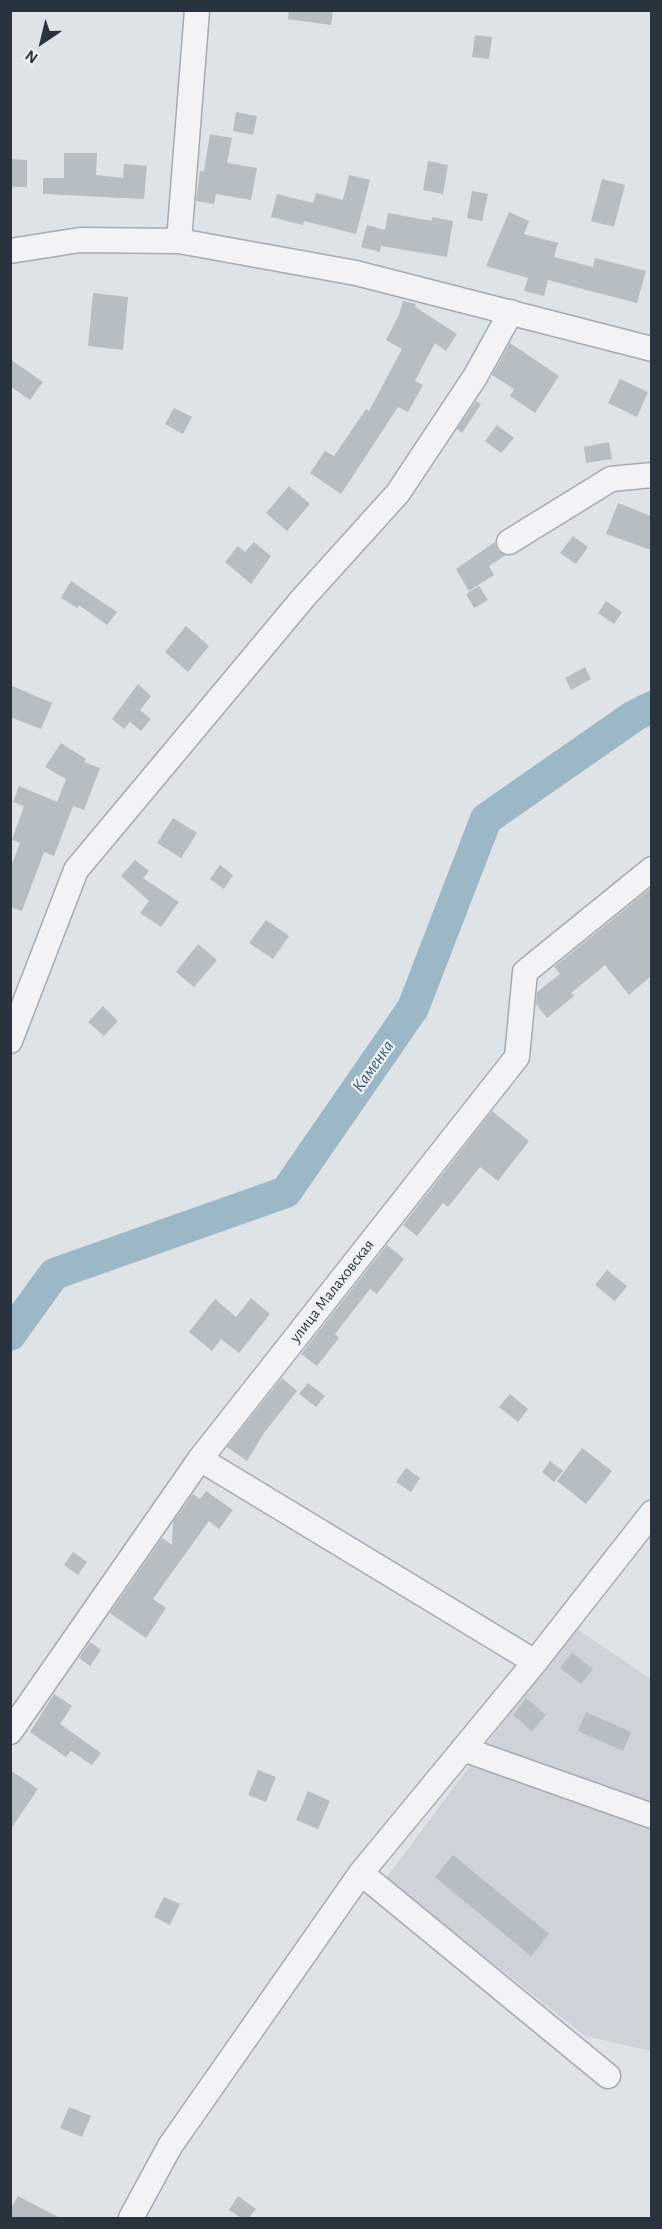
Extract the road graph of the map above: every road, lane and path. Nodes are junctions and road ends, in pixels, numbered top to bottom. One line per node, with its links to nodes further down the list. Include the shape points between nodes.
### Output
1 (197, 10): 2 (street)
2 (179, 241): 3 (street, via 81,240); 4 (street, via 356,273)
3 (10, 251)
4 (511, 312): 5 (street); 9 (street, via 475,377 398,493 304,597 76,870)
5 (651, 349)
6 (651, 475): 7 (street, via 611,479)
7 (509, 542)
8 (651, 869): 10 (street, улица Малаховская, via 525,972 517,1057)
9 (10, 1041)
10 (200, 1459): 12 (street); 13 (street, улица Малаховская)
11 (651, 1513): 12 (street)
12 (535, 1662): 14 (street)
13 (10, 1732)
14 (463, 1749): 15 (street); 16 (street)
15 (651, 1816)
16 (361, 1873): 17 (street); 18 (street, via 170,2146)
17 (608, 2076)
18 (131, 2218)

